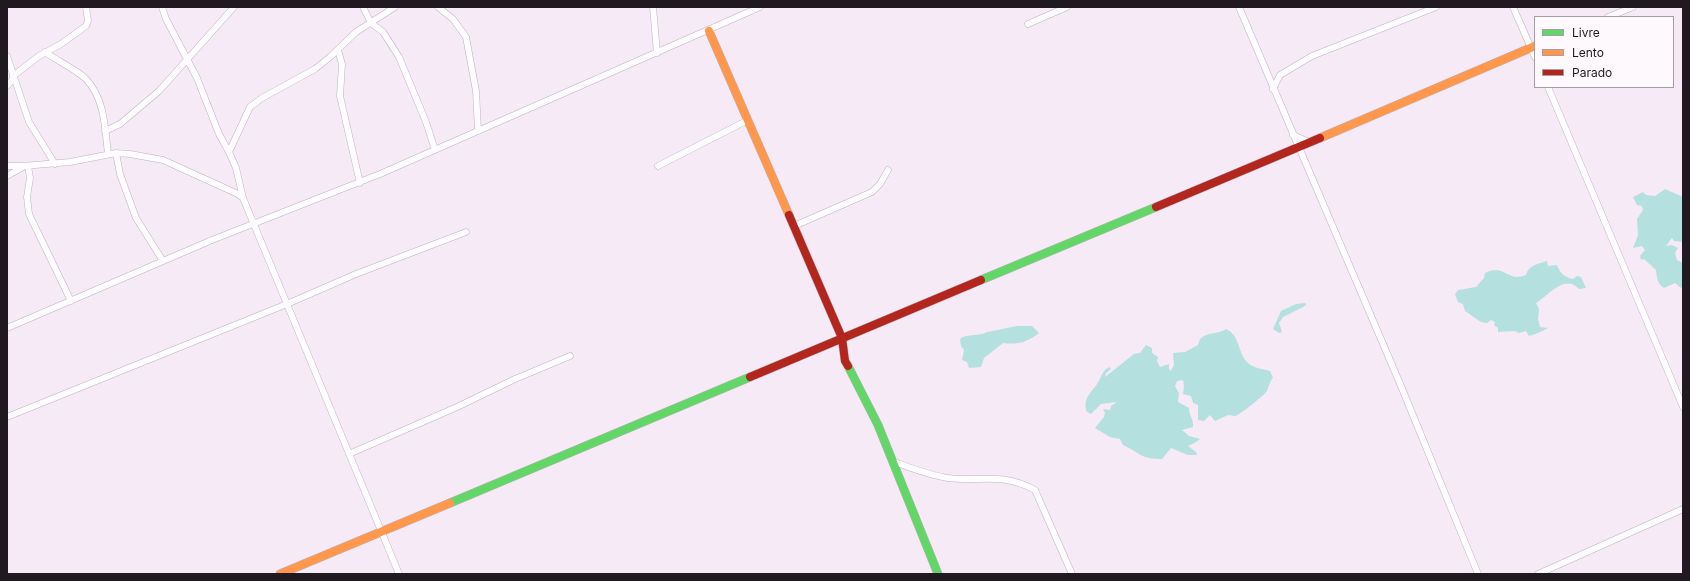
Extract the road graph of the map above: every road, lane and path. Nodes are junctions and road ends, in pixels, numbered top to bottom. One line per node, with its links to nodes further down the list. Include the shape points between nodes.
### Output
1 (86, 7): 21 (street, via 86,26)
2 (162, 7): 24 (street)
3 (234, 7): 24 (street)
4 (363, 7): 16 (street)
5 (395, 7): 16 (street)
6 (438, 7): 31 (street, via 453,19 466,37 476,91)
7 (653, 7): 22 (street)
8 (760, 7): 14 (street)
9 (1067, 7): 17 (street)
10 (1238, 7): 28 (street)
11 (1436, 7): 28 (street, via 1312,56 1280,75)
12 (1514, 7): 19 (street)
13 (1633, 7): 15 (street)
14 (748, 10): 18 (street)
15 (1610, 16)
16 (371, 23): 20 (street, via 356,32); 35 (street, via 383,32 399,57)
17 (1028, 24)
18 (709, 31): 22 (street); 29 (street)
19 (1533, 46): 33 (street)
20 (338, 50): 36 (street, via 315,69 250,107); 45 (street, via 342,64 340,96)
21 (45, 52): 25 (street); 30 (street, via 86,78 102,107)
22 (657, 53): 31 (street)
23 (7, 56): 25 (street)
24 (187, 58): 30 (street, via 158,91 120,124); 36 (street)
25 (13, 77): 26 (street); 39 (street, via 29,122)
26 (7, 86)
27 (1548, 88): 56 (street)
28 (1273, 89): 32 (street)
29 (748, 120): 42 (street); 48 (street)
30 (106, 131): 38 (street)
31 (478, 131): 35 (street)
32 (1293, 134): 33 (street); 34 (street)
33 (1309, 142): 34 (street)
34 (1299, 148): 54 (street); 66 (street)
35 (435, 150): 45 (street)
36 (229, 152): 46 (street, via 236,168)
37 (116, 153): 38 (street); 46 (street, via 163,160); 50 (street, via 126,194 136,218)
38 (108, 154): 39 (street)
39 (55, 164): 41 (street)
40 (7, 166): 41 (street)
41 (26, 166): 44 (street); 51 (street, via 30,178 27,197 29,214)
42 (658, 166)
43 (888, 170): 48 (street, via 872,192)
44 (7, 176)
45 (360, 182): 47 (street)
46 (243, 198): 47 (street)
47 (253, 224): 50 (street); 52 (street)
48 (794, 226): 54 (street)
49 (466, 232): 52 (street, via 356,274)
50 (163, 261): 51 (street)
51 (70, 301): 53 (street)
52 (287, 304): 57 (street); 58 (street)
53 (7, 328)
54 (842, 338): 59 (street, via 845,361 858,383); 61 (street)
55 (570, 356): 58 (street)
56 (1683, 407)
57 (7, 417)
58 (349, 454): 61 (street)
59 (892, 460): 64 (street); 65 (street, via 924,474 950,478 1012,480 1035,490)
60 (1683, 509): 67 (street)
61 (382, 532): 62 (street); 63 (street)
62 (280, 574)
63 (400, 574)
64 (938, 574)
65 (1072, 574)
66 (1478, 574)
67 (1538, 574)

